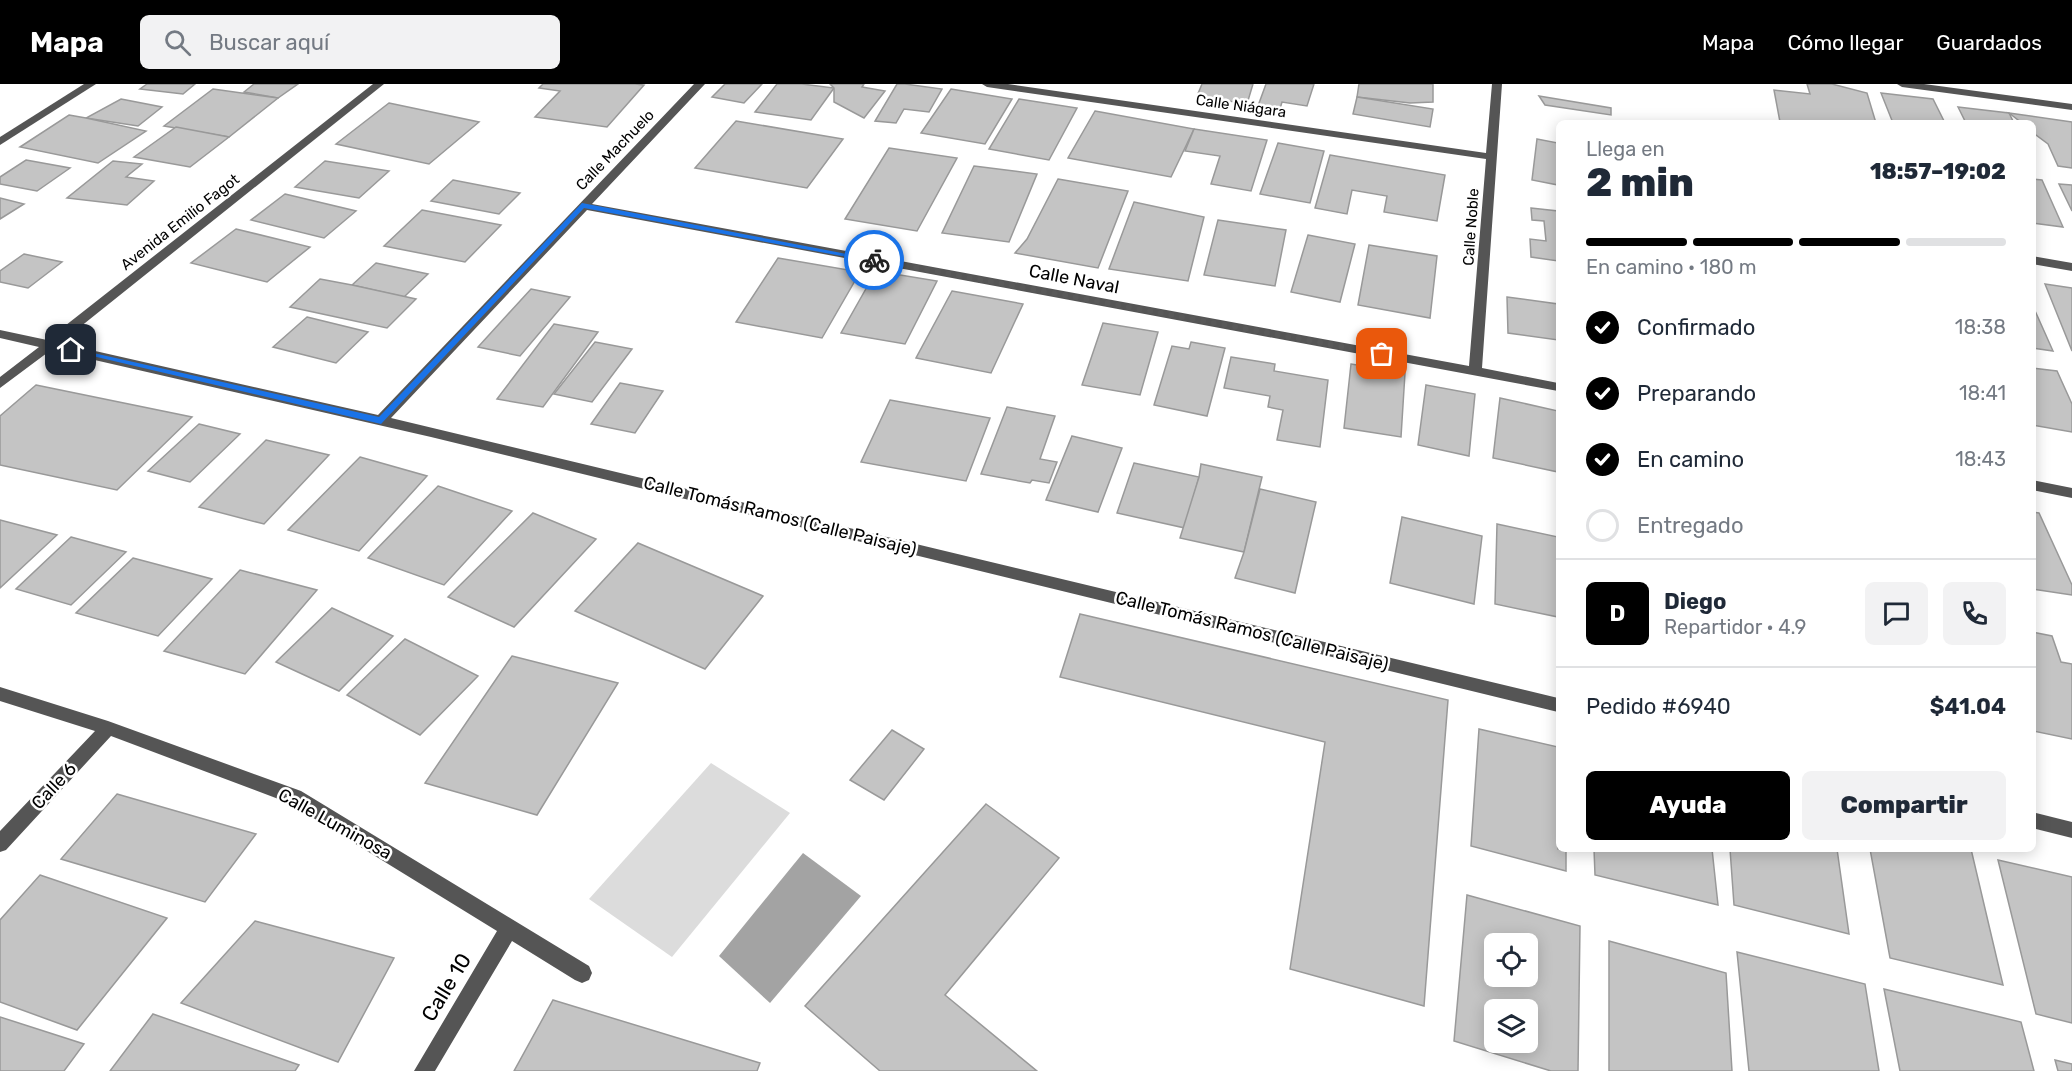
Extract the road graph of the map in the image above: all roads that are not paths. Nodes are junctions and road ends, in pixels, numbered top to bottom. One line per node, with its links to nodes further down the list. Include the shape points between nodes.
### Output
1 (91, 84): 8 (street)
2 (379, 84): 14 (street, Avenida Emilio Fagot)
3 (700, 84): 10 (street, Calle Machuelo)
4 (987, 84): 9 (street, Calle Niágara)
5 (1497, 84): 9 (street, Calle Noble)
6 (1902, 84): 7 (street)
7 (2072, 107)
8 (0, 142)
9 (1491, 157): 15 (street, Calle Noble)
10 (582, 206): 15 (street, Calle Naval); 18 (street, Calle Machuelo)
11 (2036, 261): 12 (street)
12 (2072, 267)
13 (0, 334): 14 (street, Calle Tomás Ramos (Calle Paisaje))
14 (49, 345): 16 (street, Avenida Emilio Fagot); 18 (street, Calle Tomás Ramos (Calle Paisaje))
15 (1475, 372): 17 (street, Calle Naval)
16 (0, 384)
17 (1556, 387)
18 (381, 420): 22 (street, Calle Tomás Ramos (Calle Paisaje))
19 (2036, 486): 20 (street)
20 (2072, 493)
21 (0, 694): 23 (street, Calle Luminosa)
22 (1556, 705)
23 (108, 728): 26 (street, Calle 6); 27 (street, Calle Luminosa, via 295,797)
24 (2036, 821): 25 (street)
25 (2072, 830)
26 (0, 844)
27 (510, 927): 28 (street, Calle Luminosa); 29 (street, Calle 10)
28 (582, 973)
29 (424, 1071)

